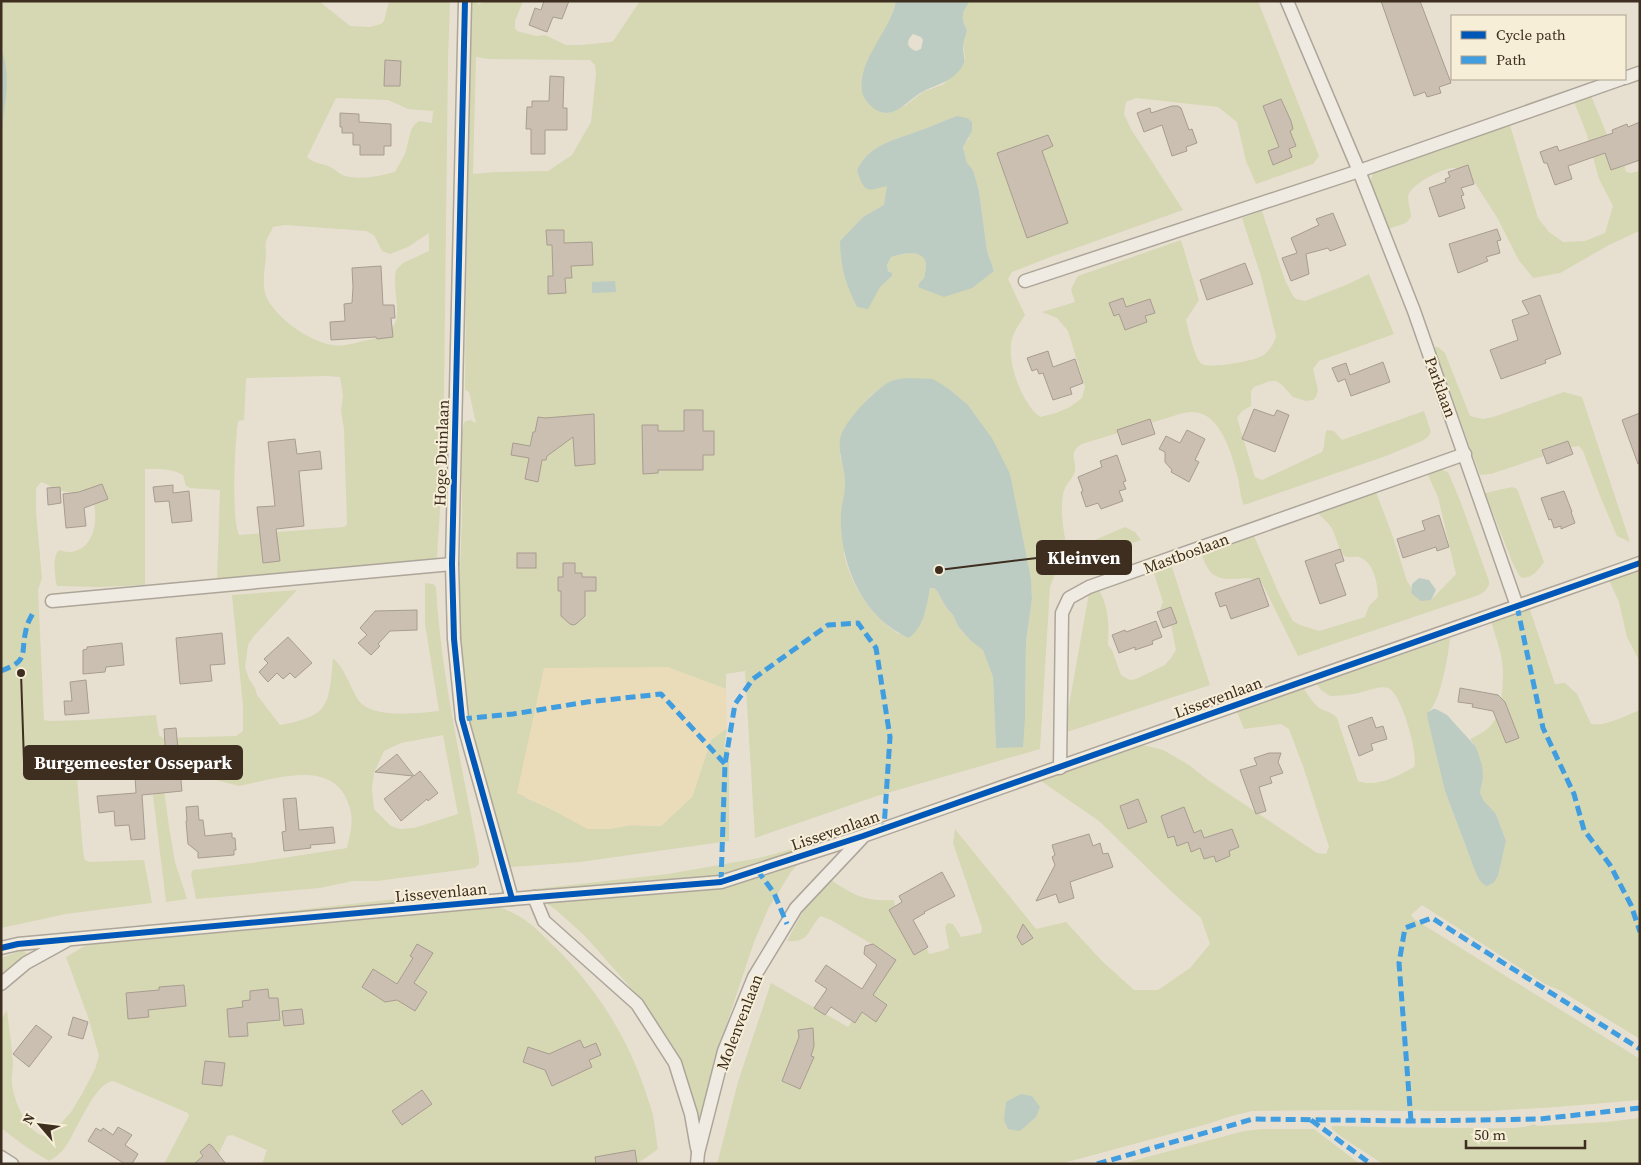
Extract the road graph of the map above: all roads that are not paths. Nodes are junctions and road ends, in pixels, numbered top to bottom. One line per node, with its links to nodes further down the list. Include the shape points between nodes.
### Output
1 (465, 1): 10 (street, Hoge Duinlaan)
2 (1287, 1): 6 (street, Parklaan)
3 (1639, 73): 4 (street)
4 (1626, 77)
5 (1617, 80): 6 (street)
6 (1359, 171): 7 (street); 8 (street, Parklaan)
7 (1025, 281)
8 (1465, 454): 12 (street, Parklaan); 13 (street, Mastboslaan, via 1089,588 1069,598 1062,613)
9 (1640, 562): 12 (street, Lissevenlaan)
10 (452, 564): 11 (street); 16 (street, Hoge Duinlaan, via 454,639 462,719)
11 (52, 601)
12 (1517, 606): 13 (street, Lissevenlaan)
13 (1060, 768): 14 (street, Lissevenlaan)
14 (863, 836): 15 (street, Lissevenlaan, via 721,882); 21 (street, Molenvenlaan, via 796,908 754,977 724,1051)
15 (534, 897): 16 (street, Lissevenlaan); 21 (street, Molenvenlaan, via 544,921 637,1004 652,1026 675,1063 691,1114)
16 (512, 899): 17 (street, Lissevenlaan)
17 (69, 939): 18 (street, Lissevenlaan); 19 (street, Lissevenlaan, via 26,963)
18 (1, 948)
19 (1, 984)
20 (1, 1157): 22 (street)
21 (698, 1158)
22 (12, 1164)

